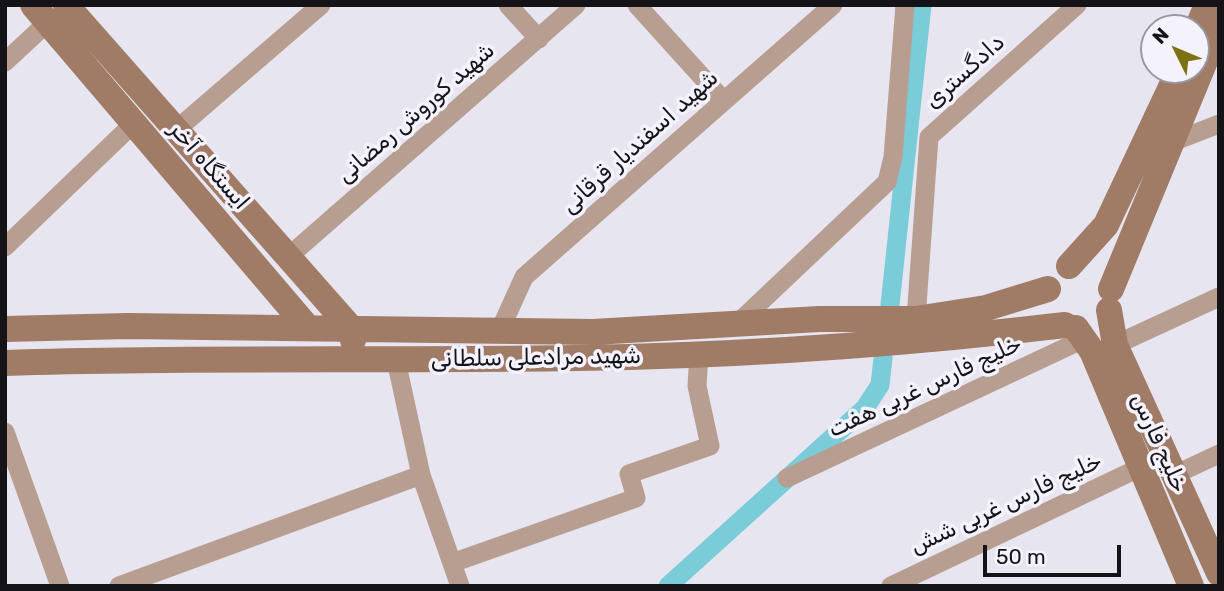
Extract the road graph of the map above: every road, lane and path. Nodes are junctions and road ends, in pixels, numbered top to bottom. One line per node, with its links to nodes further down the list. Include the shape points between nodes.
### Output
1 (321, 5): 16 (street)
2 (508, 5): 10 (street)
3 (576, 5): 10 (street, شهید کوروش رمضانی)
4 (637, 5): 13 (street)
5 (833, 5): 13 (street, شهید اسفندیار قرقانی)
6 (905, 5): 25 (street, via 893,158 887,182)
7 (1077, 5): 30 (street, دادگستری, via 929,137)
8 (49, 11): 11 (street); 14 (street, ایستگاه آخر); 16 (street, ایستگاه آخر)
9 (1219, 27): 17 (street)
10 (539, 39): 20 (street, شهید کوروش رمضانی)
11 (5, 62)
12 (1173, 84): 18 (street)
13 (723, 100): 31 (street, شهید اسفندیار قرقانی, via 524,277)
14 (135, 122): 19 (street); 27 (street, ایستگاه آخر)
15 (1219, 124): 17 (street)
16 (176, 130): 20 (street, ایستگاه آخر)
17 (1172, 142): 18 (street); 24 (street)
18 (1141, 154): 21 (street, via 1106,225)
19 (5, 247)
20 (288, 257): 28 (street, ایستگاه آخر)
21 (1069, 266): 22 (street); 24 (street, via 1080,264 1100,271)
22 (1048, 289): 30 (street, شهید مرادعلی سلطانی); 33 (street, via 1051,310)
23 (1219, 297): 35 (street)
24 (1110, 300): 33 (street, via 1095,325); 35 (street, خلیج فارس)
25 (737, 324): 30 (street, شهید مرادعلی سلطانی); 34 (street, شهید مرادعلی سلطانی)
26 (128, 326): 27 (street, شهید مرادعلی سلطانی); 29 (street, شهید مرادعلی سلطانی); 37 (street)
27 (308, 328): 28 (street, شهید مرادعلی سلطانی)
28 (351, 328): 32 (street, شهید مرادعلی سلطانی); 38 (street)
29 (5, 329)
30 (915, 329): 33 (street, شهید مرادعلی سلطانی); 36 (street, شهید مرادعلی سلطانی)
31 (500, 330): 32 (street, شهید مرادعلی سلطانی); 34 (street, شهید مرادعلی سلطانی)
32 (393, 331): 39 (street)
33 (1075, 331): 43 (street, خلیج فارس, via 1092,351); 46 (street, خلیج فارس غربی هفت)
34 (614, 344): 36 (street, شهید مرادعلی سلطانی); 39 (street, شهید مرادعلی سلطانی)
35 (1115, 345): 45 (street, خلیج فارس)
36 (699, 353): 47 (street, via 697,386 710,446 629,474 636,498)
37 (130, 359): 38 (street, شهید مرادعلی سلطانی); 40 (street, شهید مرادعلی سلطانی)
38 (356, 359): 39 (street, شهید مرادعلی سلطانی)
39 (396, 360): 44 (street)
40 (5, 363)
41 (7, 441): 49 (street)
42 (1219, 454): 45 (street)
43 (1141, 467): 52 (street, خلیج فارس غربی شش); 53 (street, خلیج فارس)
44 (421, 475): 47 (street); 50 (street)
45 (1174, 475): 48 (street, خلیج فارس)
46 (787, 478)
47 (452, 563): 51 (street)
48 (1219, 573)
49 (60, 586)
50 (119, 586)
51 (460, 586)
52 (891, 586)
53 (1191, 586)

